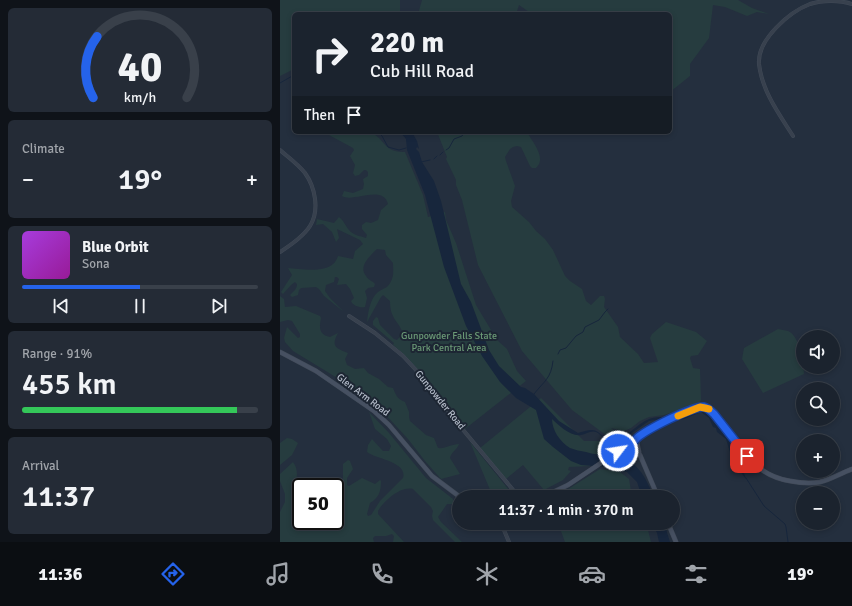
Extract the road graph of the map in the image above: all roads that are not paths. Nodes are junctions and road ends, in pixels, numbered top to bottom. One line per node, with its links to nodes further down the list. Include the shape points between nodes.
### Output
1 (852, 4): 2 (street, via 823,1 801,8 778,26 761,49 759,65 773,107)
2 (794, 136)
3 (280, 150): 4 (street, via 305,174 313,188 315,200 311,225 295,242)
4 (280, 252)
5 (350, 316): 12 (street, Gunpowder Road, via 403,356)
6 (280, 352): 15 (main road, Glen Arm Road, via 316,371 374,411 432,476)
7 (640, 436): 8 (main road); 9 (main road); 10 (main road, via 637,443); 11 (main road, via 670,419 700,407 710,409 751,462 773,477 794,482 814,482 830,479)
8 (631, 448): 9 (main road); 10 (main road)
9 (620, 450): 13 (main road)
10 (640, 456): 14 (main road)
11 (852, 469)
12 (513, 490)
13 (559, 490)
14 (655, 490)
15 (452, 491)
16 (504, 530): 18 (street)
17 (671, 530): 19 (main road)
18 (509, 542)
19 (676, 542)

